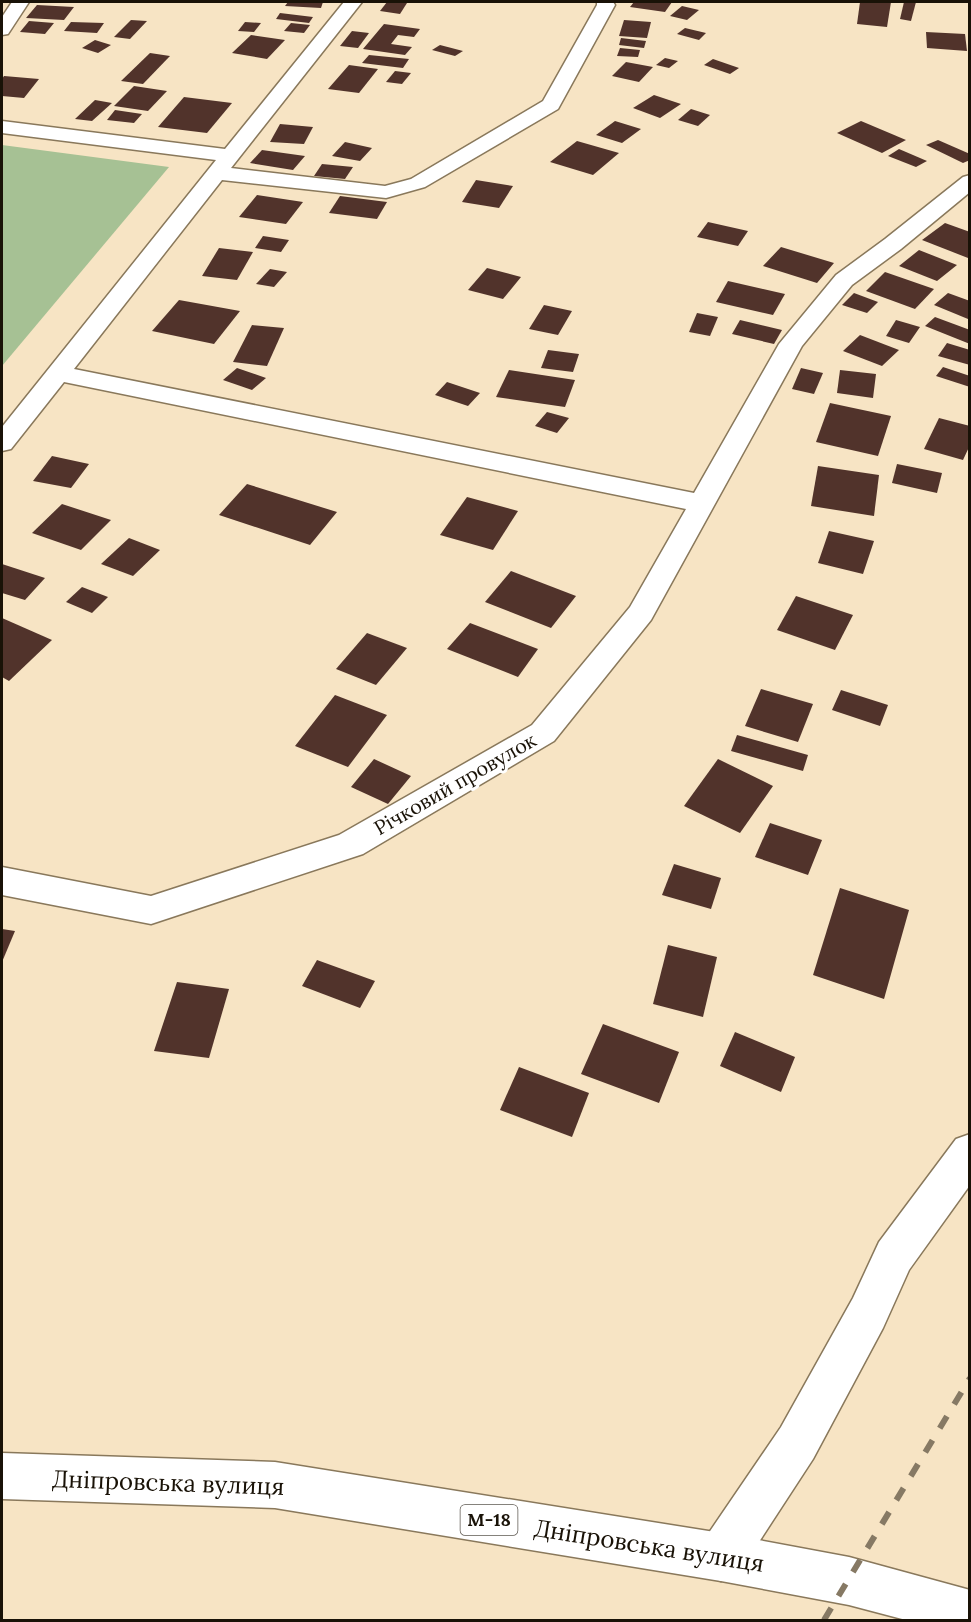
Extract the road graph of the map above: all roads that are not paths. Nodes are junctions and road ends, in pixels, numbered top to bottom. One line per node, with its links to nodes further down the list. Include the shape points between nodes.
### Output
1 (20, 2): 4 (main road)
2 (353, 2): 6 (main road)
3 (605, 2): 6 (main road, via 551,105 417,183 386,192)
4 (2, 30)
5 (2, 127): 6 (main road)
6 (223, 164): 8 (main road)
7 (969, 181): 10 (main road, Річковий провулок, via 844,280 791,344)
8 (57, 373): 9 (main road); 10 (main road)
9 (2, 443)
10 (701, 503): 11 (main road, Річковий провулок, via 641,613 543,733 351,845 151,910)
11 (2, 881)
12 (969, 1152): 14 (main road, via 894,1256 868,1313 797,1443)
13 (2, 1476): 14 (main road, Дніпровська вулиця / М-18, via 275,1485)
14 (721, 1557): 15 (main road, Дніпровська вулиця / М-18, via 849,1581)
15 (969, 1614)

